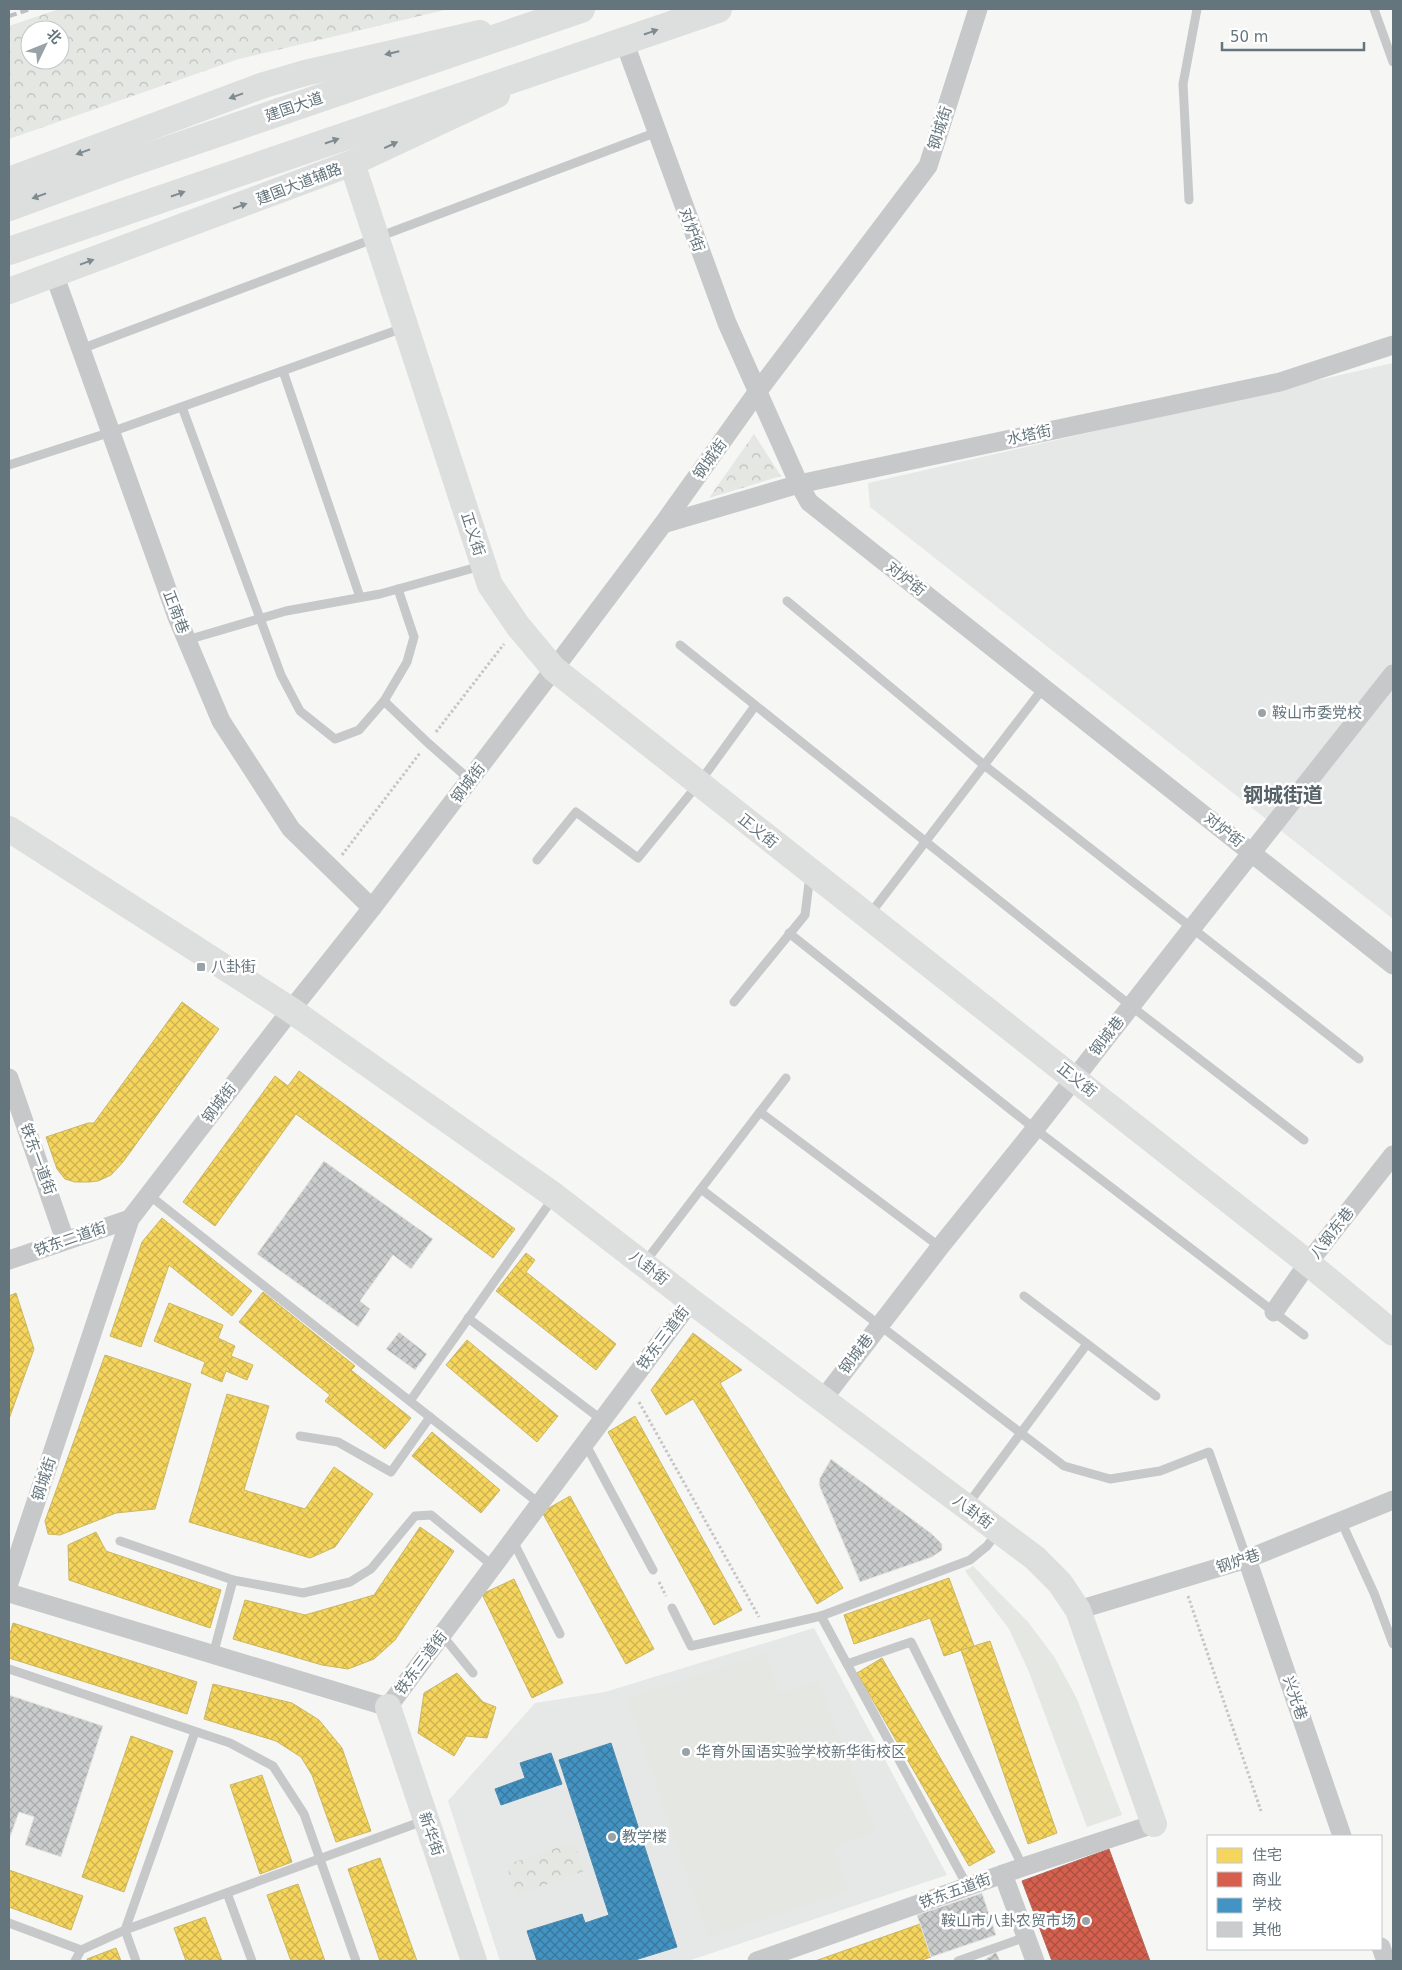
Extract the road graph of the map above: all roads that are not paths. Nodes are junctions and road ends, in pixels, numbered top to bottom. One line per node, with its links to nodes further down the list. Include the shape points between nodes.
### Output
1 (718, 9): 6 (highway, one-way to 1)
2 (978, 9): 22 (street, 钢城街, via 928,166)
3 (1197, 9): 12 (lane, via 1184,84)
4 (1374, 9): 8 (lane)
5 (579, 10): 11 (street, one-way to 11, via 264,85); 13 (highway, 建国大道, one-way to 13)
6 (624, 41): 7 (highway); 9 (street, 对炉街)
7 (580, 56): 10 (street, 建国大道辅路, one-way to 7); 15 (highway, one-way to 7)
8 (1393, 62)
9 (657, 132): 14 (lane); 22 (street, 对炉街, via 727,323)
10 (352, 163): 14 (street, 正义街); 16 (street, 建国大道辅路, one-way to 10)
11 (9, 180)
12 (1189, 200)
13 (9, 207)
14 (377, 237): 18 (street, 正义街); 20 (lane)
15 (9, 251)
16 (54, 274): 17 (street, 建国大道辅路); 20 (street, 正南巷)
17 (9, 291)
18 (406, 327): 21 (lane); 28 (street, 正义街)
19 (1393, 345): 26 (street, 水塔街, via 1280,382)
20 (81, 349): 24 (street, 正南巷)
21 (283, 371): 23 (lane); 30 (lane)
22 (758, 391): 26 (street, 对炉街); 27 (street, 钢城街)
23 (182, 407): 24 (lane); 32 (lane)
24 (111, 432): 25 (lane); 33 (street, 正南巷)
25 (9, 466)
26 (799, 484): 27 (street, 水塔街); 37 (street, 对炉街, via 809,502)
27 (663, 524): 35 (street, 钢城街)
28 (483, 566): 29 (lane); 35 (street, 正义街, via 490,585 518,626)
29 (398, 589): 30 (lane); 38 (lane, via 414,637 408,662)
30 (360, 597): 32 (lane)
31 (787, 601): 40 (lane)
32 (260, 618): 33 (lane); 38 (lane, via 281,674 300,711 323,731 336,739 359,730)
33 (187, 640): 48 (street, 正南巷, via 221,721 291,829)
34 (680, 645): 39 (lane)
35 (554, 669): 41 (street, 钢城街); 42 (street, 正义街)
36 (1393, 674): 45 (street, 钢城巷)
37 (1044, 687): 40 (lane); 45 (street, 对炉街)
38 (384, 701): 41 (lane)
39 (754, 706): 42 (lane); 44 (lane)
40 (984, 765): 44 (lane); 50 (lane)
41 (470, 780): 48 (street, 钢城街)
42 (699, 784): 46 (lane, via 638,858 576,812); 47 (street, 正义街)
43 (9, 829): 55 (street, 八卦街)
44 (926, 841): 49 (lane); 54 (lane)
45 (1252, 852): 50 (street, 钢城巷); 52 (street, 对炉街)
46 (537, 860)
47 (810, 873): 49 (street, 正义街); 51 (lane, via 805,915)
48 (372, 908): 55 (street, 钢城街)
49 (868, 916): 59 (street, 正义街)
50 (1192, 928): 54 (street, 钢城巷); 56 (lane)
51 (789, 933): 53 (lane); 61 (lane)
52 (1393, 965)
53 (734, 1002)
54 (1131, 1006): 59 (street, 钢城巷); 62 (lane)
55 (290, 1010): 65 (street, 钢城街); 66 (street, 八卦街)
56 (1360, 1058)
57 (9, 1078): 68 (street, 铁东一道街)
58 (786, 1078): 60 (lane)
59 (1074, 1078): 61 (street, 钢城巷); 71 (street, 正义街)
60 (760, 1112): 64 (lane); 69 (lane)
61 (1035, 1130): 69 (street, 钢城巷); 75 (lane)
62 (1304, 1140)
63 (1393, 1156): 71 (street, 八钢东巷)
64 (701, 1189): 72 (lane); 77 (lane)
65 (150, 1195): 67 (street, 钢城街); 83 (lane)
66 (555, 1196): 72 (street, 八卦街); 76 (lane)
67 (130, 1219): 68 (street, 铁东二道街); 100 (street, 钢城街)
68 (65, 1240): 70 (street, 铁东二道街)
69 (940, 1247): 77 (street, 钢城巷)
70 (9, 1260)
71 (1308, 1263): 75 (street, 八钢东巷); 78 (street, 正义街)
72 (643, 1264): 74 (street, 八卦街)
73 (1024, 1296): 80 (lane)
74 (691, 1301): 82 (street, 八卦街); 85 (street, 铁东三道街)
75 (1274, 1312): 79 (lane)
76 (468, 1318): 83 (lane); 85 (lane)
77 (878, 1325): 82 (street, 钢城巷); 86 (lane)
78 (1393, 1333)
79 (1304, 1335)
80 (1087, 1344): 81 (lane); 86 (lane)
81 (1156, 1396)
82 (822, 1399): 91 (street, 八卦街)
83 (410, 1401): 84 (lane)
84 (430, 1417): 87 (lane, via 391,1472 338,1442); 90 (lane)
85 (602, 1420): 88 (street, 铁东三道街)
86 (1020, 1433): 91 (lane); 96 (lane, via 1064,1466 1110,1479 1160,1471 1209,1452)
87 (300, 1436)
88 (585, 1442): 90 (street, 铁东三道街); 98 (lane)
89 (1393, 1500): 92 (street, 钢炉巷)
90 (540, 1504): 95 (street, 铁东三道街)
91 (966, 1507): 93 (street, 八卦街)
92 (1341, 1521): 96 (street, 钢炉巷); 107 (lane)
93 (999, 1531): 103 (street, 八卦街, via 1035,1558 1060,1583); 104 (lane, via 988,1546 970,1560)
94 (120, 1541): 99 (lane)
95 (513, 1542): 97 (street, 铁东三道街); 105 (lane)
96 (1247, 1559): 103 (street, 钢炉巷); 116 (street, 兴光巷)
97 (493, 1566): 99 (lane, via 430,1515 416,1516 371,1569 350,1582 303,1593); 106 (street, 铁东三道街)
98 (653, 1570)
99 (233, 1580): 108 (lane)
100 (9, 1583)
101 (9, 1594): 108 (street, 铁东三道街)
102 (672, 1608): 104 (lane, via 691,1646)
103 (1078, 1610): 115 (street, 八卦街)
104 (821, 1616): 109 (lane)
105 (560, 1634)
106 (442, 1635): 111 (lane); 112 (street, 铁东三道街)
107 (1393, 1644)
108 (213, 1655): 112 (street, 铁东三道街)
109 (847, 1664): 118 (lane, via 911,1642); 120 (lane)
110 (9, 1669): 113 (lane)
111 (473, 1673)
112 (388, 1707): 114 (street, 新华街)
113 (195, 1732): 117 (lane, via 230,1743 273,1766 304,1814); 123 (lane)
114 (426, 1820): 117 (lane); 131 (street, 新华街)
115 (1154, 1824): 118 (street, 铁东五道街)
116 (1342, 1835)
117 (320, 1859): 121 (lane); 130 (lane)
118 (1023, 1867): 119 (street, 铁东五道街)
119 (1003, 1874): 120 (street, 铁东五道街); 124 (street)
120 (968, 1887): 126 (street, 铁东五道街)
121 (227, 1893): 123 (lane); 129 (lane)
122 (9, 1923): 125 (lane)
123 (125, 1930): 125 (lane); 128 (lane)
124 (1026, 1937): 133 (lane); 134 (street)
125 (82, 1950): 127 (lane)
126 (778, 1958): 132 (street, 铁东五道街)
127 (75, 1961)
128 (136, 1961)
129 (252, 1961)
130 (356, 1961)
131 (474, 1961)
132 (757, 1961)
133 (958, 1961)
134 (1035, 1961)

